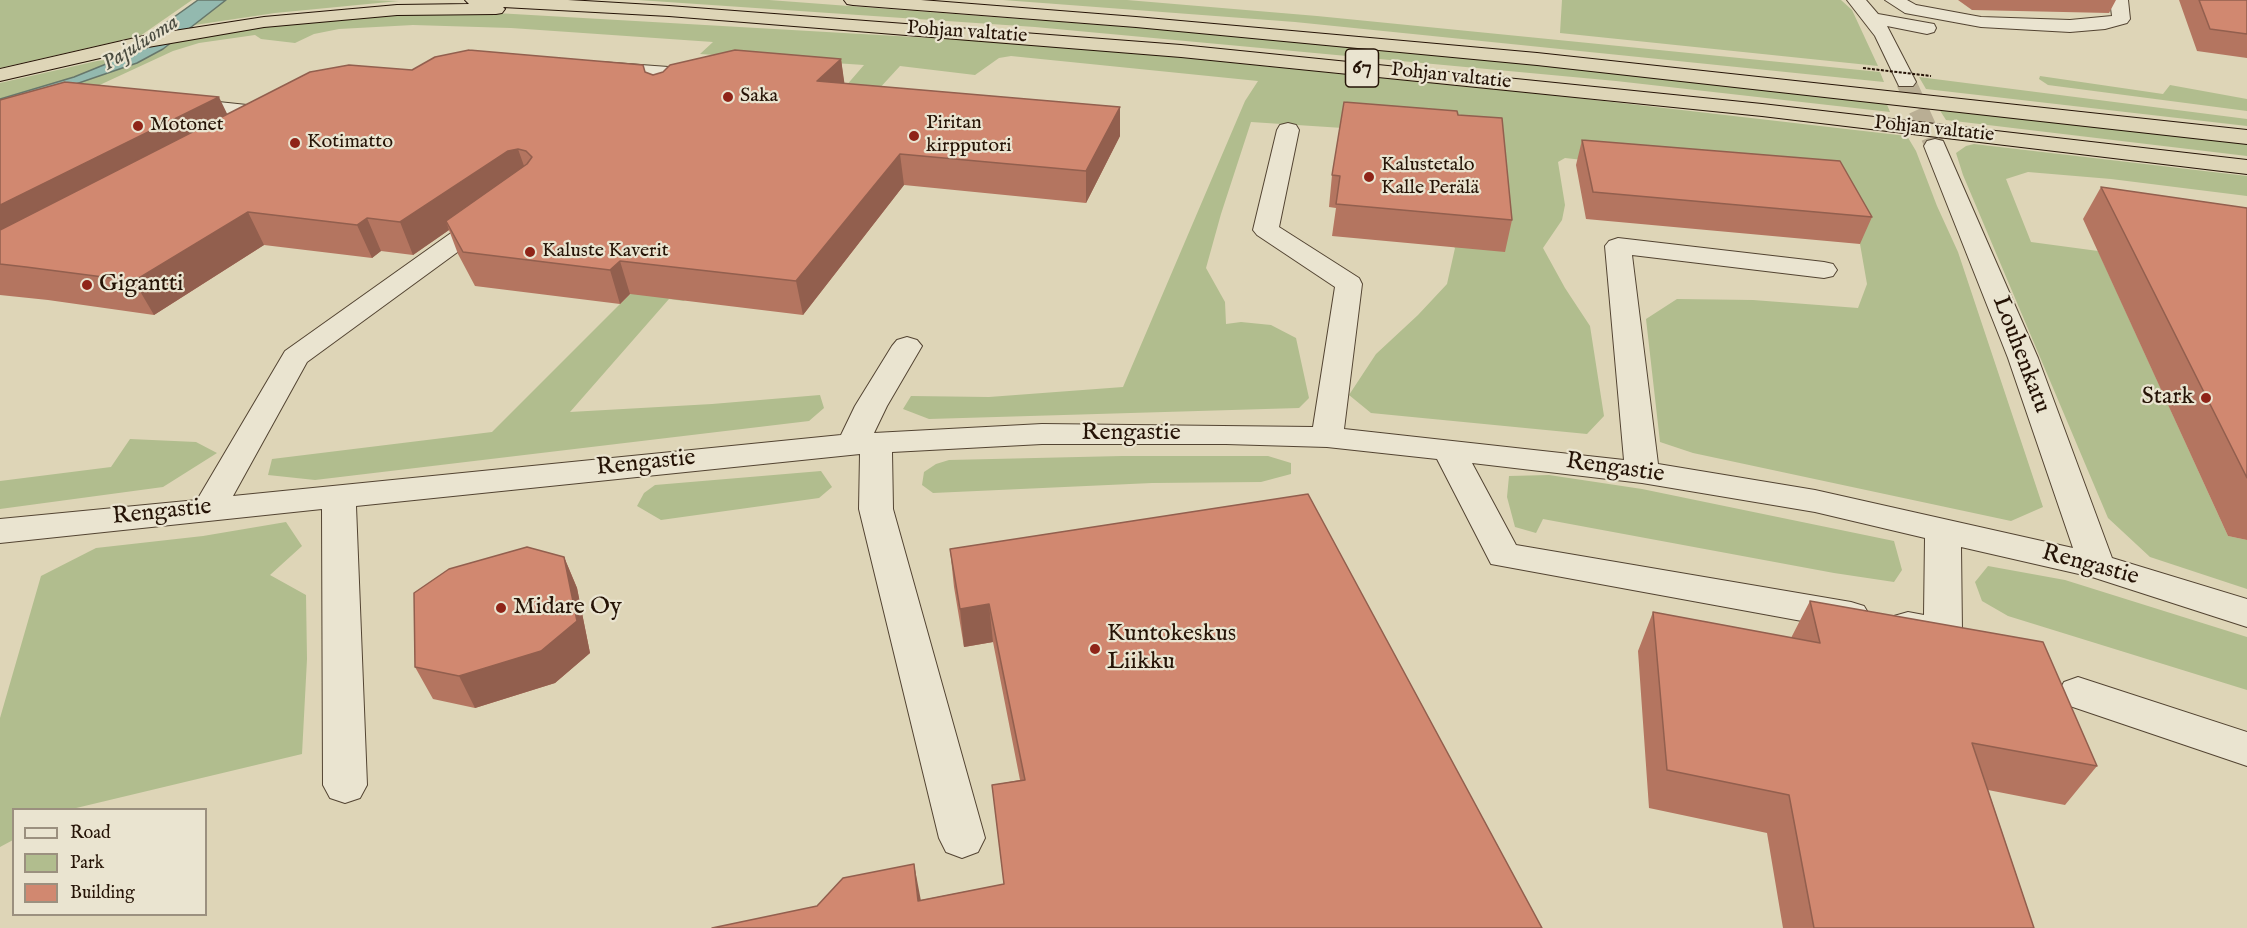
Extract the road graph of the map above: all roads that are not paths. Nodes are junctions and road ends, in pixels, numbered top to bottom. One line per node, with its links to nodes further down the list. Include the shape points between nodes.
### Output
1 (474, 0): 6 (highway, Pohjan valtatie / 67)
2 (853, 0): 16 (highway, Pohjan valtatie / 67, via 1525,58)
3 (1856, 0): 7 (street)
4 (1894, 0): 5 (street, via 1911,9 1981,22 2070,26 2121,19)
5 (2119, 0)
6 (669, 11): 10 (highway, via 397,10 316,16 218,28); 18 (highway, Pohjan valtatie / 67, via 996,35 1496,82)
7 (1872, 18): 8 (street); 11 (street)
8 (1999, 41)
9 (576, 66): 12 (street, via 682,74)
10 (0, 75)
11 (1906, 82)
12 (661, 95)
13 (159, 102): 15 (street, via 285,109)
14 (1288, 130): 22 (street, via 1266,230 1349,284)
15 (243, 131)
16 (2247, 137)
17 (1935, 146): 30 (street, Louhenkatu, via 2023,358)
18 (2247, 167)
19 (508, 203): 27 (street, via 295,357)
20 (1824, 270): 25 (street, via 1618,246)
21 (908, 346): 23 (street, via 871,406)
22 (1327, 437): 23 (street, Rengastie, via 1042,434); 24 (street, Rengastie)
23 (864, 443): 26 (street, Rengastie); 35 (street, via 876,509)
24 (1448, 449): 25 (street, Rengastie); 28 (street, via 1504,555 1943,632)
25 (1642, 471): 28 (street, Rengastie, via 1815,501)
26 (339, 496): 27 (street, Rengastie); 34 (street)
27 (209, 508): 29 (street, Rengastie)
28 (1943, 530): 30 (street, Rengastie)
29 (0, 531)
30 (2097, 566): 31 (street, Rengastie)
31 (2247, 613)
32 (2078, 693): 33 (street)
33 (2247, 749)
34 (345, 785)
35 (962, 838)

